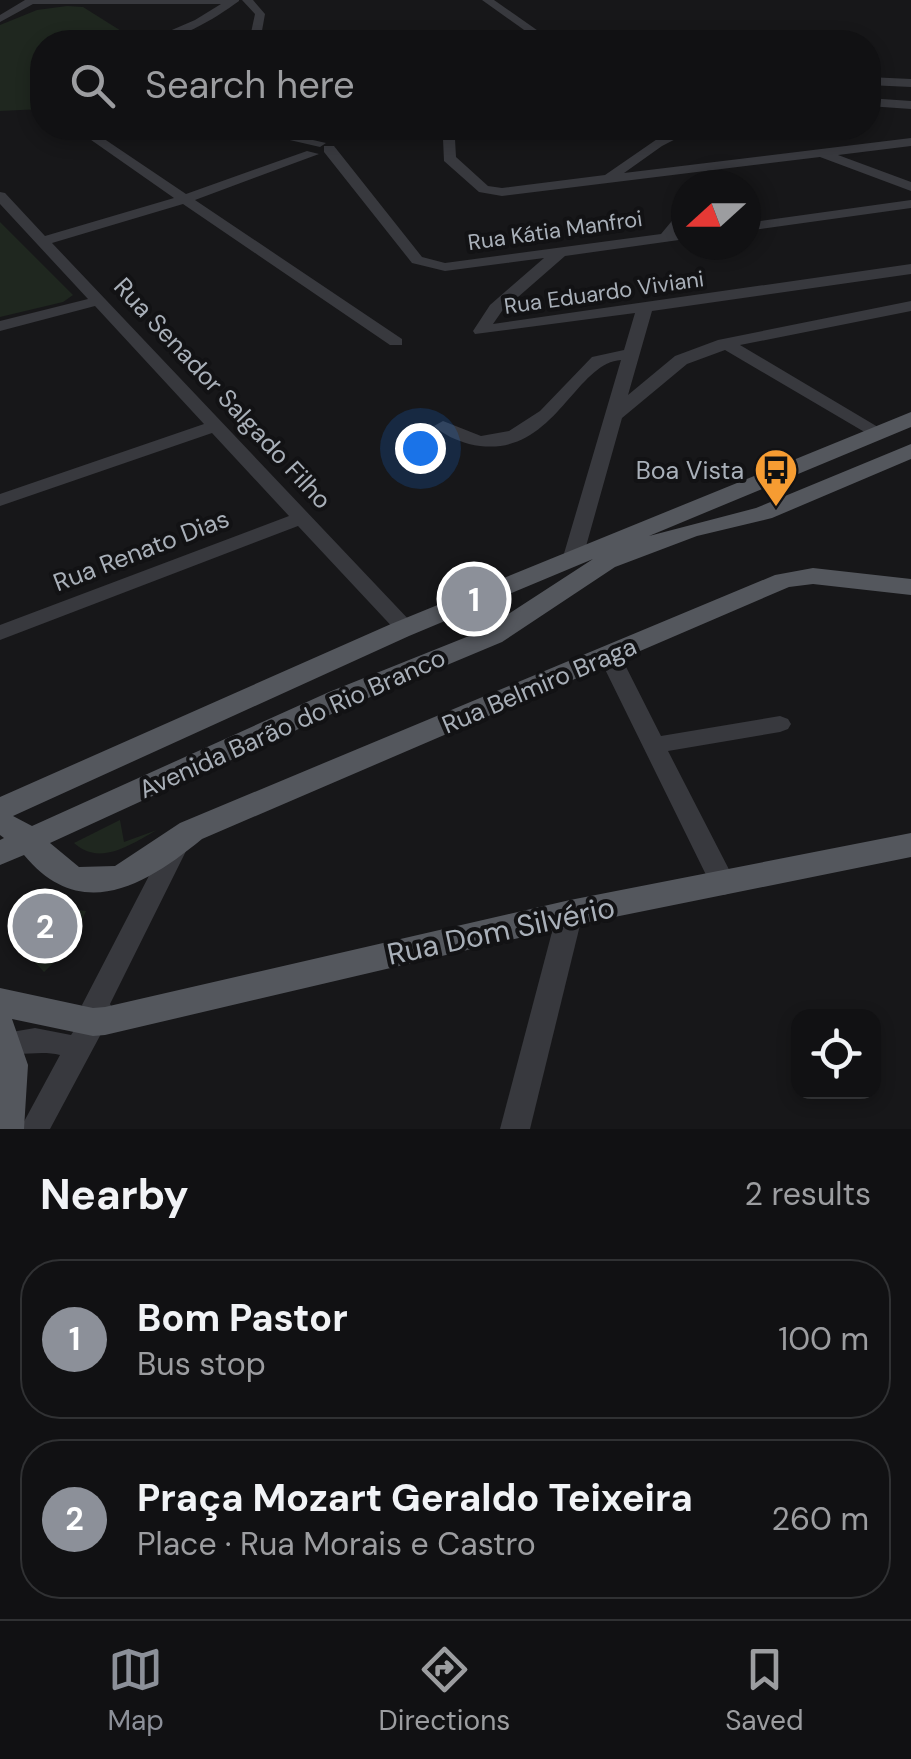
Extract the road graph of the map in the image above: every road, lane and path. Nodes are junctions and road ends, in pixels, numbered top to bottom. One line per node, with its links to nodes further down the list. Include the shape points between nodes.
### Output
1 (33, 0): 2 (street); 5 (street)
2 (234, 0): 6 (street)
3 (247, 0): 7 (street, via 260,14)
4 (487, 0): 8 (street)
5 (0, 18)
6 (178, 30)
7 (257, 30)
8 (531, 30)
9 (881, 81): 10 (street)
10 (911, 83)
11 (881, 103): 12 (street)
12 (911, 105)
13 (98, 140): 25 (street)
14 (285, 140): 18 (street)
15 (449, 140): 22 (street, via 449,158 484,189)
16 (667, 140): 22 (street)
17 (911, 142): 19 (street)
18 (316, 149): 25 (street); 32 (street, Rua Kátia Manfroi, via 417,260 430,266)
19 (822, 153): 20 (street); 23 (street)
20 (720, 165): 21 (street); 22 (street)
21 (716, 170)
22 (608, 180)
23 (911, 188)
24 (0, 198): 31 (street, Rua Senador Salgado Filho)
25 (185, 199): 31 (street); 38 (street)
26 (911, 204): 27 (street)
27 (761, 225)
28 (671, 232): 30 (street)
29 (671, 237): 30 (street, Rua Kátia Manfroi)
30 (666, 238): 32 (street, Rua Kátia Manfroi)
31 (42, 241): 34 (street, Rua Senador Salgado Filho)
32 (560, 252): 36 (street, Rua Eduardo Viviani, via 496,308 481,330)
33 (911, 270): 36 (street, Rua Eduardo Viviani)
34 (98, 301): 37 (street); 43 (street, Rua Senador Salgado Filho)
35 (911, 306): 39 (street)
36 (644, 310): 40 (street)
37 (0, 326)
38 (396, 342)
39 (724, 344): 41 (street, via 681,360); 45 (street)
40 (633, 354): 41 (street); 44 (street, via 598,359 557,404 513,437 483,444)
41 (612, 418): 51 (street)
42 (911, 419): 45 (main road, Avenida Barão do Rio Branco)
43 (215, 426): 48 (street); 50 (street, Rua Senador Salgado Filho)
44 (443, 426)
45 (879, 434): 47 (main road, Avenida Barão do Rio Branco)
46 (910, 453): 49 (main road, Avenida Barão do Rio Branco)
47 (754, 484): 49 (main road, via 759,494); 51 (main road, Avenida Barão do Rio Branco, via 616,540)
48 (0, 500)
49 (783, 505): 53 (main road, Avenida Barão do Rio Branco, via 641,546)
50 (302, 518): 54 (street, Rua Senador Salgado Filho); 55 (street, Rua Renato Dias)
51 (576, 546): 53 (main road); 54 (main road, Avenida Barão do Rio Branco)
52 (911, 587): 57 (main road, Rua Belmiro Braga, via 813,576 784,580)
53 (520, 615): 56 (main road, Avenida Barão do Rio Branco)
54 (405, 628): 56 (main road, via 444,640); 58 (main road, via 416,643 411,665); 61 (main road, Avenida Barão do Rio Branco)
55 (0, 634)
56 (493, 636): 58 (main road, Avenida Barão do Rio Branco)
57 (609, 655): 60 (street); 64 (main road, Rua Belmiro Braga)
58 (339, 699): 63 (main road, Avenida Barão do Rio Branco)
59 (780, 724): 60 (street)
60 (655, 744): 67 (street)
61 (0, 810)
62 (0, 823): 63 (main road)
63 (32, 838): 64 (main road, Rua Belmiro Braga, via 61,873 101,881 122,878); 66 (main road, Avenida Barão do Rio Branco)
64 (179, 842): 70 (street, via 96,1005)
65 (911, 845): 67 (main road, Rua Dom Silvério)
66 (0, 853)
67 (724, 885): 68 (main road, Rua Dom Silvério)
68 (570, 913): 70 (main road, Rua Dom Silvério); 74 (street)
69 (0, 1002): 70 (main road)
70 (92, 1031): 71 (street, via 57,1040); 73 (street)
71 (4, 1036): 72 (main road, via 10,1065)
72 (6, 1129)
73 (36, 1129)
74 (515, 1129)

